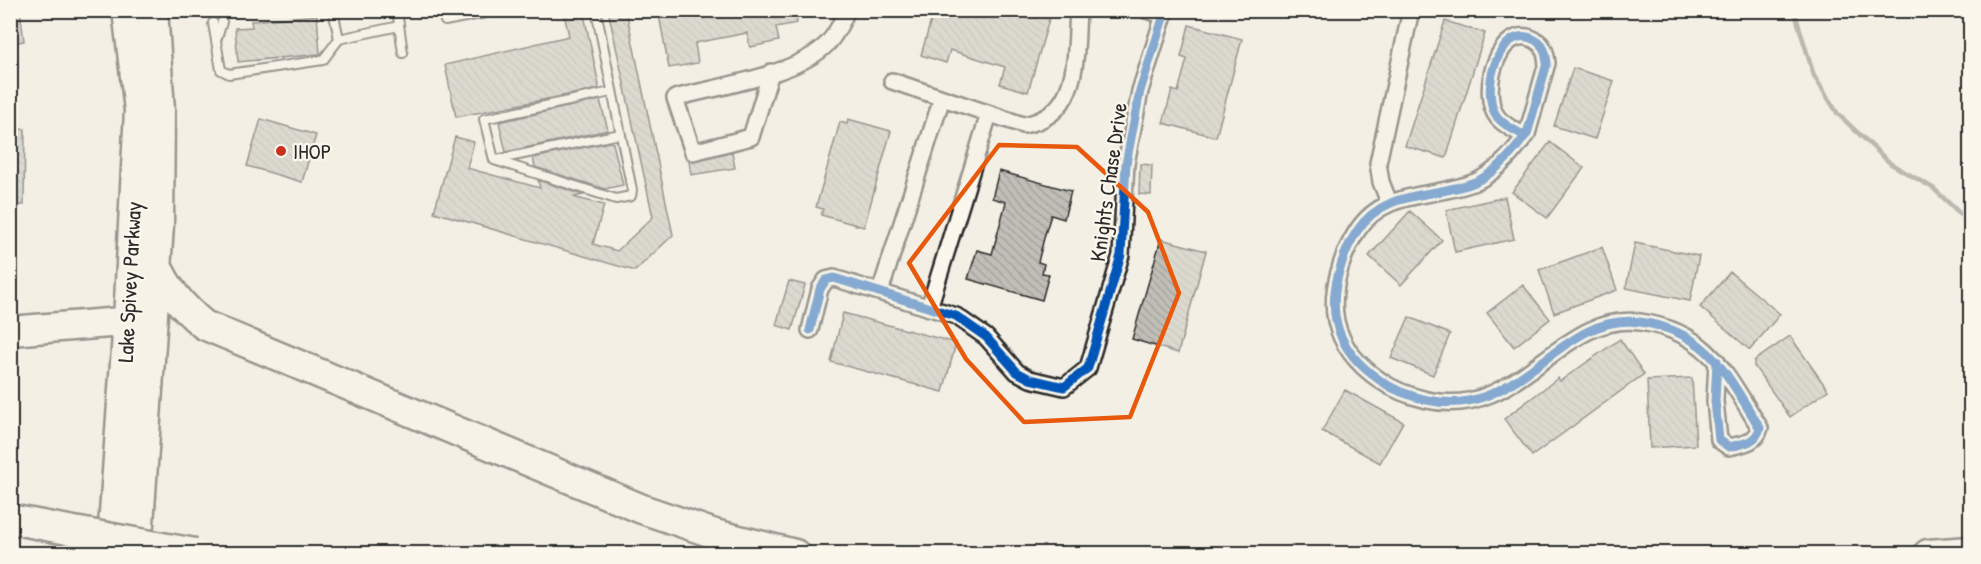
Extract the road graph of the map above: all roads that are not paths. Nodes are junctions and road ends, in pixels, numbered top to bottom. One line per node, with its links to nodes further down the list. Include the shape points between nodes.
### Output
1 (127, 10): 30 (highway, Lake Spivey Parkway, via 139,110)
2 (153, 10): 27 (highway, Lake Spivey Parkway, via 160,110)
3 (333, 10): 15 (lane)
4 (397, 10): 14 (lane)
5 (442, 10): 6 (lane, via 445,21)
6 (500, 10)
7 (596, 10): 20 (lane)
8 (847, 10): 18 (street, via 827,44 796,66)
9 (1078, 10): 22 (street, via 1075,76 1054,111 1038,122 1023,124)
10 (1146, 10): 29 (street, Knights Chase Drive, via 1164,15 1140,91 1126,164 1120,255 1088,368 1064,387 1030,379 1007,364 986,337 956,316)
11 (1411, 10): 26 (street, via 1378,163)
12 (222, 22): 16 (lane)
13 (213, 23): 16 (lane)
14 (399, 26): 15 (lane); 17 (lane)
15 (339, 39): 16 (lane, via 323,60 229,74 221,70)
16 (216, 42)
17 (403, 52)
18 (771, 72): 18 (street, via 751,137 693,152 675,98)
19 (892, 81): 21 (street)
20 (611, 92): 23 (lane); 25 (lane, via 484,119)
21 (942, 98): 22 (street); 28 (street)
22 (989, 114): 29 (street)
23 (620, 134): 25 (lane); 25 (lane, via 632,190 625,199)
24 (1525, 136): 24 (street, via 1547,63 1539,41 1527,36 1517,37 1504,46 1495,65 1489,96 1498,118); 26 (street, via 1512,154 1476,182)
25 (494, 160)
26 (1389, 202): 34 (street, via 1367,219 1347,248 1334,305 1342,342 1353,358 1405,395 1452,404 1491,396 1576,339 1619,321 1675,329)
27 (156, 263): 30 (highway, Lake Spivey Parkway); 31 (highway, via 175,298)
28 (880, 292): 29 (street, Knights Chase Drive); 32 (street, Knights Chase Drive, via 834,278 826,280)
29 (929, 308)
30 (140, 320): 31 (highway); 33 (highway); 37 (highway, Lake Spivey Parkway); 38 (highway, Lake Spivey Parkway)
31 (204, 325): 40 (highway, via 642,509 715,534)
32 (810, 330)
33 (10, 331)
34 (1717, 361): 34 (street, via 1715,401 1719,440 1729,447 1749,443 1760,428)
35 (10, 519): 39 (highway, bridge)
36 (1971, 551): 41 (highway)
37 (111, 554)
38 (137, 554)
39 (195, 554)
40 (795, 554)
41 (1928, 554)

